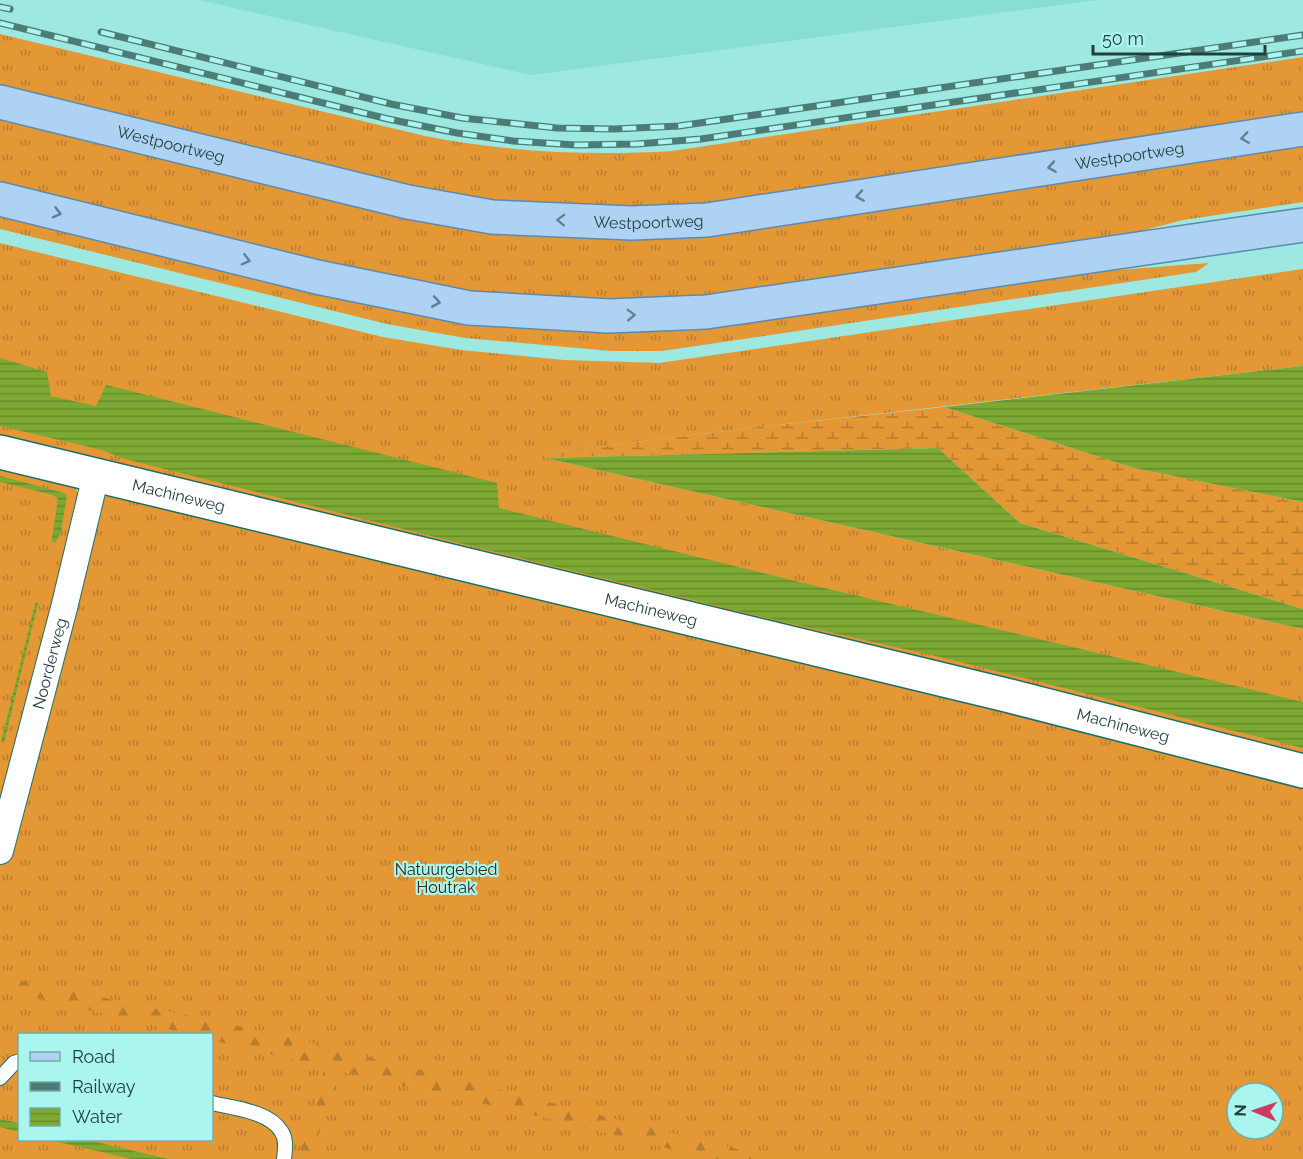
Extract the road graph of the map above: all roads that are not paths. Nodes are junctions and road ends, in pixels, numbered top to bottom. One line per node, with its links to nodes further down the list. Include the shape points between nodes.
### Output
1 (0, 102): 2 (main road, Westpoortweg, one-way to 1, via 707,220 632,223 492,217 408,202)
2 (1303, 129)
3 (0, 199): 4 (main road, one-way to 4, via 411,298 469,308 609,316 706,312)
4 (1303, 225)
5 (0, 452): 6 (street, Machineweg)
6 (96, 475): 7 (street, Machineweg, via 1006,695); 8 (street, Noorderweg)
7 (1303, 771)
8 (0, 851)
9 (18, 1062): 10 (lane)
10 (0, 1078)
11 (213, 1103): 12 (lane, via 261,1115 273,1122 285,1139)
12 (284, 1159)

